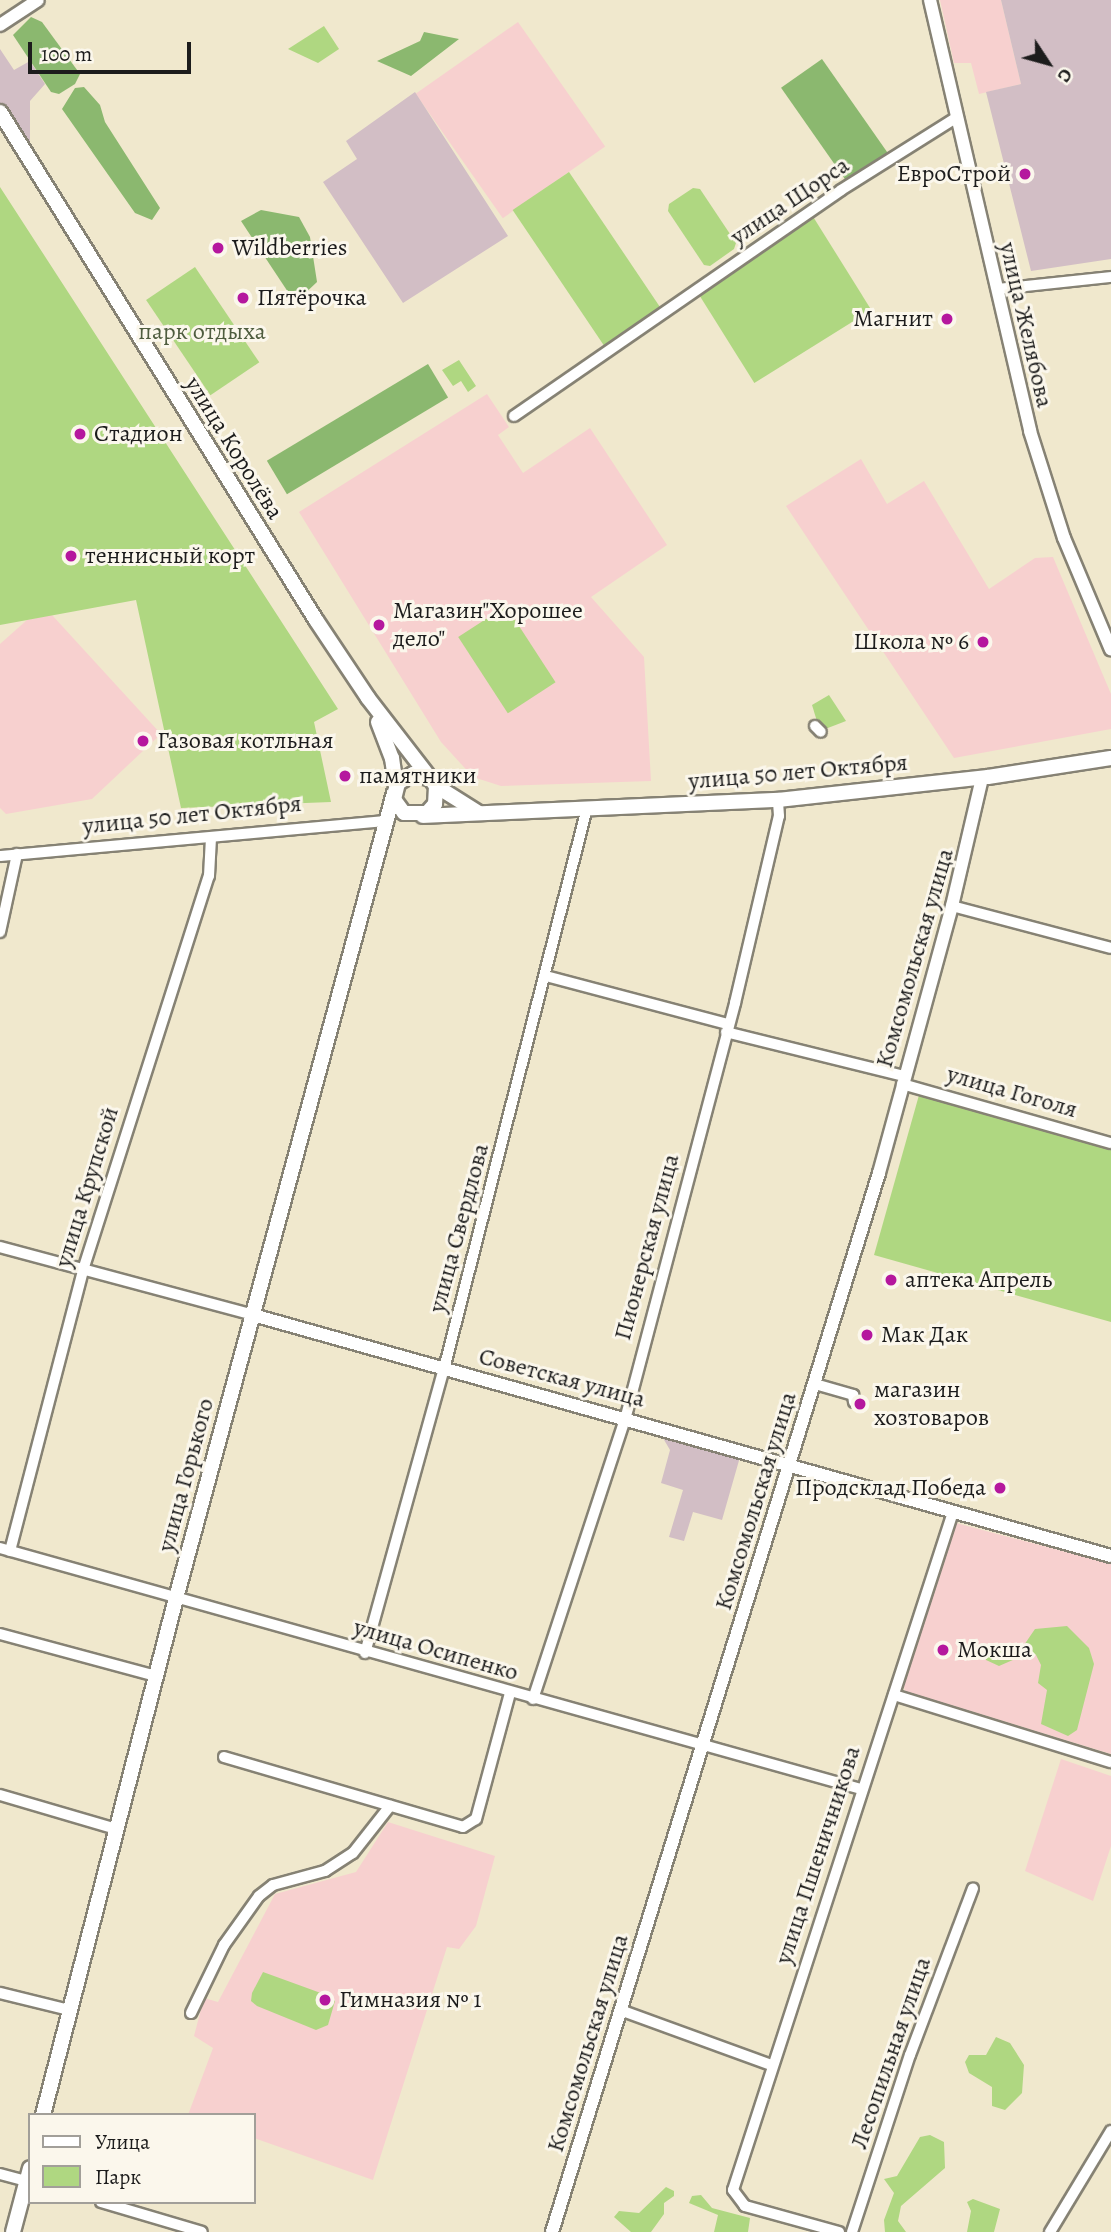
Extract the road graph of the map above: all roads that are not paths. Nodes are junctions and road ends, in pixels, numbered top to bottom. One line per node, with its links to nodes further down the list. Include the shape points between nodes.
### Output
1 (38, 0): 3 (street)
2 (930, 0): 5 (street, улица Желябова)
3 (0, 25)
4 (0, 112): 10 (main road, улица Королёва)
5 (956, 118): 7 (street, улица Желябова); 8 (street, улица Щорса, via 841,190)
6 (1111, 277): 7 (street)
7 (998, 289): 9 (street, улица Желябова, via 1044,475 1064,538)
8 (514, 416)
9 (1111, 650)
10 (368, 698): 13 (main road, улица Королёва); 14 (main road, улица Королёва, via 387,741)
11 (1111, 758): 12 (main road, улица 50 лет Октября)
12 (982, 778): 15 (main road, улица 50 лет Октября); 24 (street, Комсомольская улица)
13 (432, 782): 14 (main road, via 408,775); 17 (main road); 18 (main road, via 435,804)
14 (395, 790): 18 (main road, via 400,809); 19 (main road, улица Горького)
15 (778, 800): 16 (main road, улица 50 лет Октября); 28 (street, Пионерская улица, via 779,816)
16 (586, 812): 17 (main road, улица 50 лет Октября); 27 (street, улица Свердлова)
17 (487, 815): 18 (main road, улица 50 лет Октября)
18 (418, 816): 21 (main road, улица Горького, via 395,825)
19 (388, 821): 20 (street, улица 50 лет Октября, via 360,820); 21 (main road, улица Горького)
20 (211, 838): 22 (street, улица 50 лет Октября); 32 (street, улица Крупской, via 209,876)
21 (382, 850): 33 (main road, улица Горького)
22 (17, 855): 23 (street, улица 50 лет Октября); 25 (street)
23 (0, 856)
24 (953, 906): 26 (street); 29 (street, Комсомольская улица)
25 (0, 932)
26 (1111, 948)
27 (546, 976): 28 (street, улица Гоголя); 34 (street, улица Свердлова)
28 (727, 1028): 29 (street, улица Гоголя); 37 (street, Пионерская улица)
29 (903, 1080): 30 (street, улица Гоголя); 35 (street, Комсомольская улица)
30 (1111, 1143)
31 (0, 1247): 32 (street, Советская улица)
32 (83, 1270): 33 (street, Советская улица); 40 (street, улица Крупской)
33 (253, 1315): 34 (street, Советская улица); 42 (main road, улица Горького)
34 (444, 1368): 37 (street, Советская улица); 44 (street, улица Свердлова)
35 (815, 1384): 36 (street, via 853,1395); 38 (street, Комсомольская улица)
36 (854, 1402)
37 (626, 1416): 38 (street, Советская улица); 48 (street, Пионерская улица)
38 (789, 1464): 39 (street, Советская улица); 49 (street, Комсомольская улица)
39 (953, 1513): 41 (street, Советская улица); 47 (street, улица Пшеничникова)
40 (5, 1550): 42 (street, улица Осипенко)
41 (1111, 1556)
42 (176, 1598): 44 (street, улица Осипенко); 45 (main road, улица Горького)
43 (0, 1634): 45 (street)
44 (365, 1653): 46 (street, улица Осипенко)
45 (156, 1676): 55 (main road, улица Горького)
46 (510, 1693): 48 (street, улица Осипенко); 54 (street, via 476,1819 463,1826)
47 (894, 1695): 51 (street); 52 (street, улица Пшеничникова)
48 (533, 1699): 49 (street, улица Осипенко)
49 (702, 1746): 52 (street, улица Осипенко); 59 (street, Комсомольская улица)
50 (224, 1757): 54 (street)
51 (1111, 1762)
52 (861, 1789): 61 (street, улица Пшеничникова)
53 (0, 1796): 55 (street)
54 (390, 1807): 60 (street, via 353,1853 324,1871 273,1885 259,1896 225,1945)
55 (116, 1829): 58 (main road, улица Горького)
56 (973, 1888): 72 (street, Лесопильная улица)
57 (0, 1993): 58 (street)
58 (69, 2010): 62 (main road, улица Горького)
59 (620, 2010): 61 (street); 70 (street, Комсомольская улица)
60 (191, 2013)
61 (771, 2064): 71 (street, улица Пшеничникова, via 733,2190 745,2206)
62 (43, 2113)
63 (1111, 2132): 73 (street)
64 (0, 2174): 65 (street)
65 (28, 2177)
66 (28, 2180): 68 (main road)
67 (108, 2204): 69 (street)
68 (13, 2232)
69 (202, 2232)
70 (552, 2232)
71 (839, 2232)
72 (852, 2232)
73 (1050, 2232)

